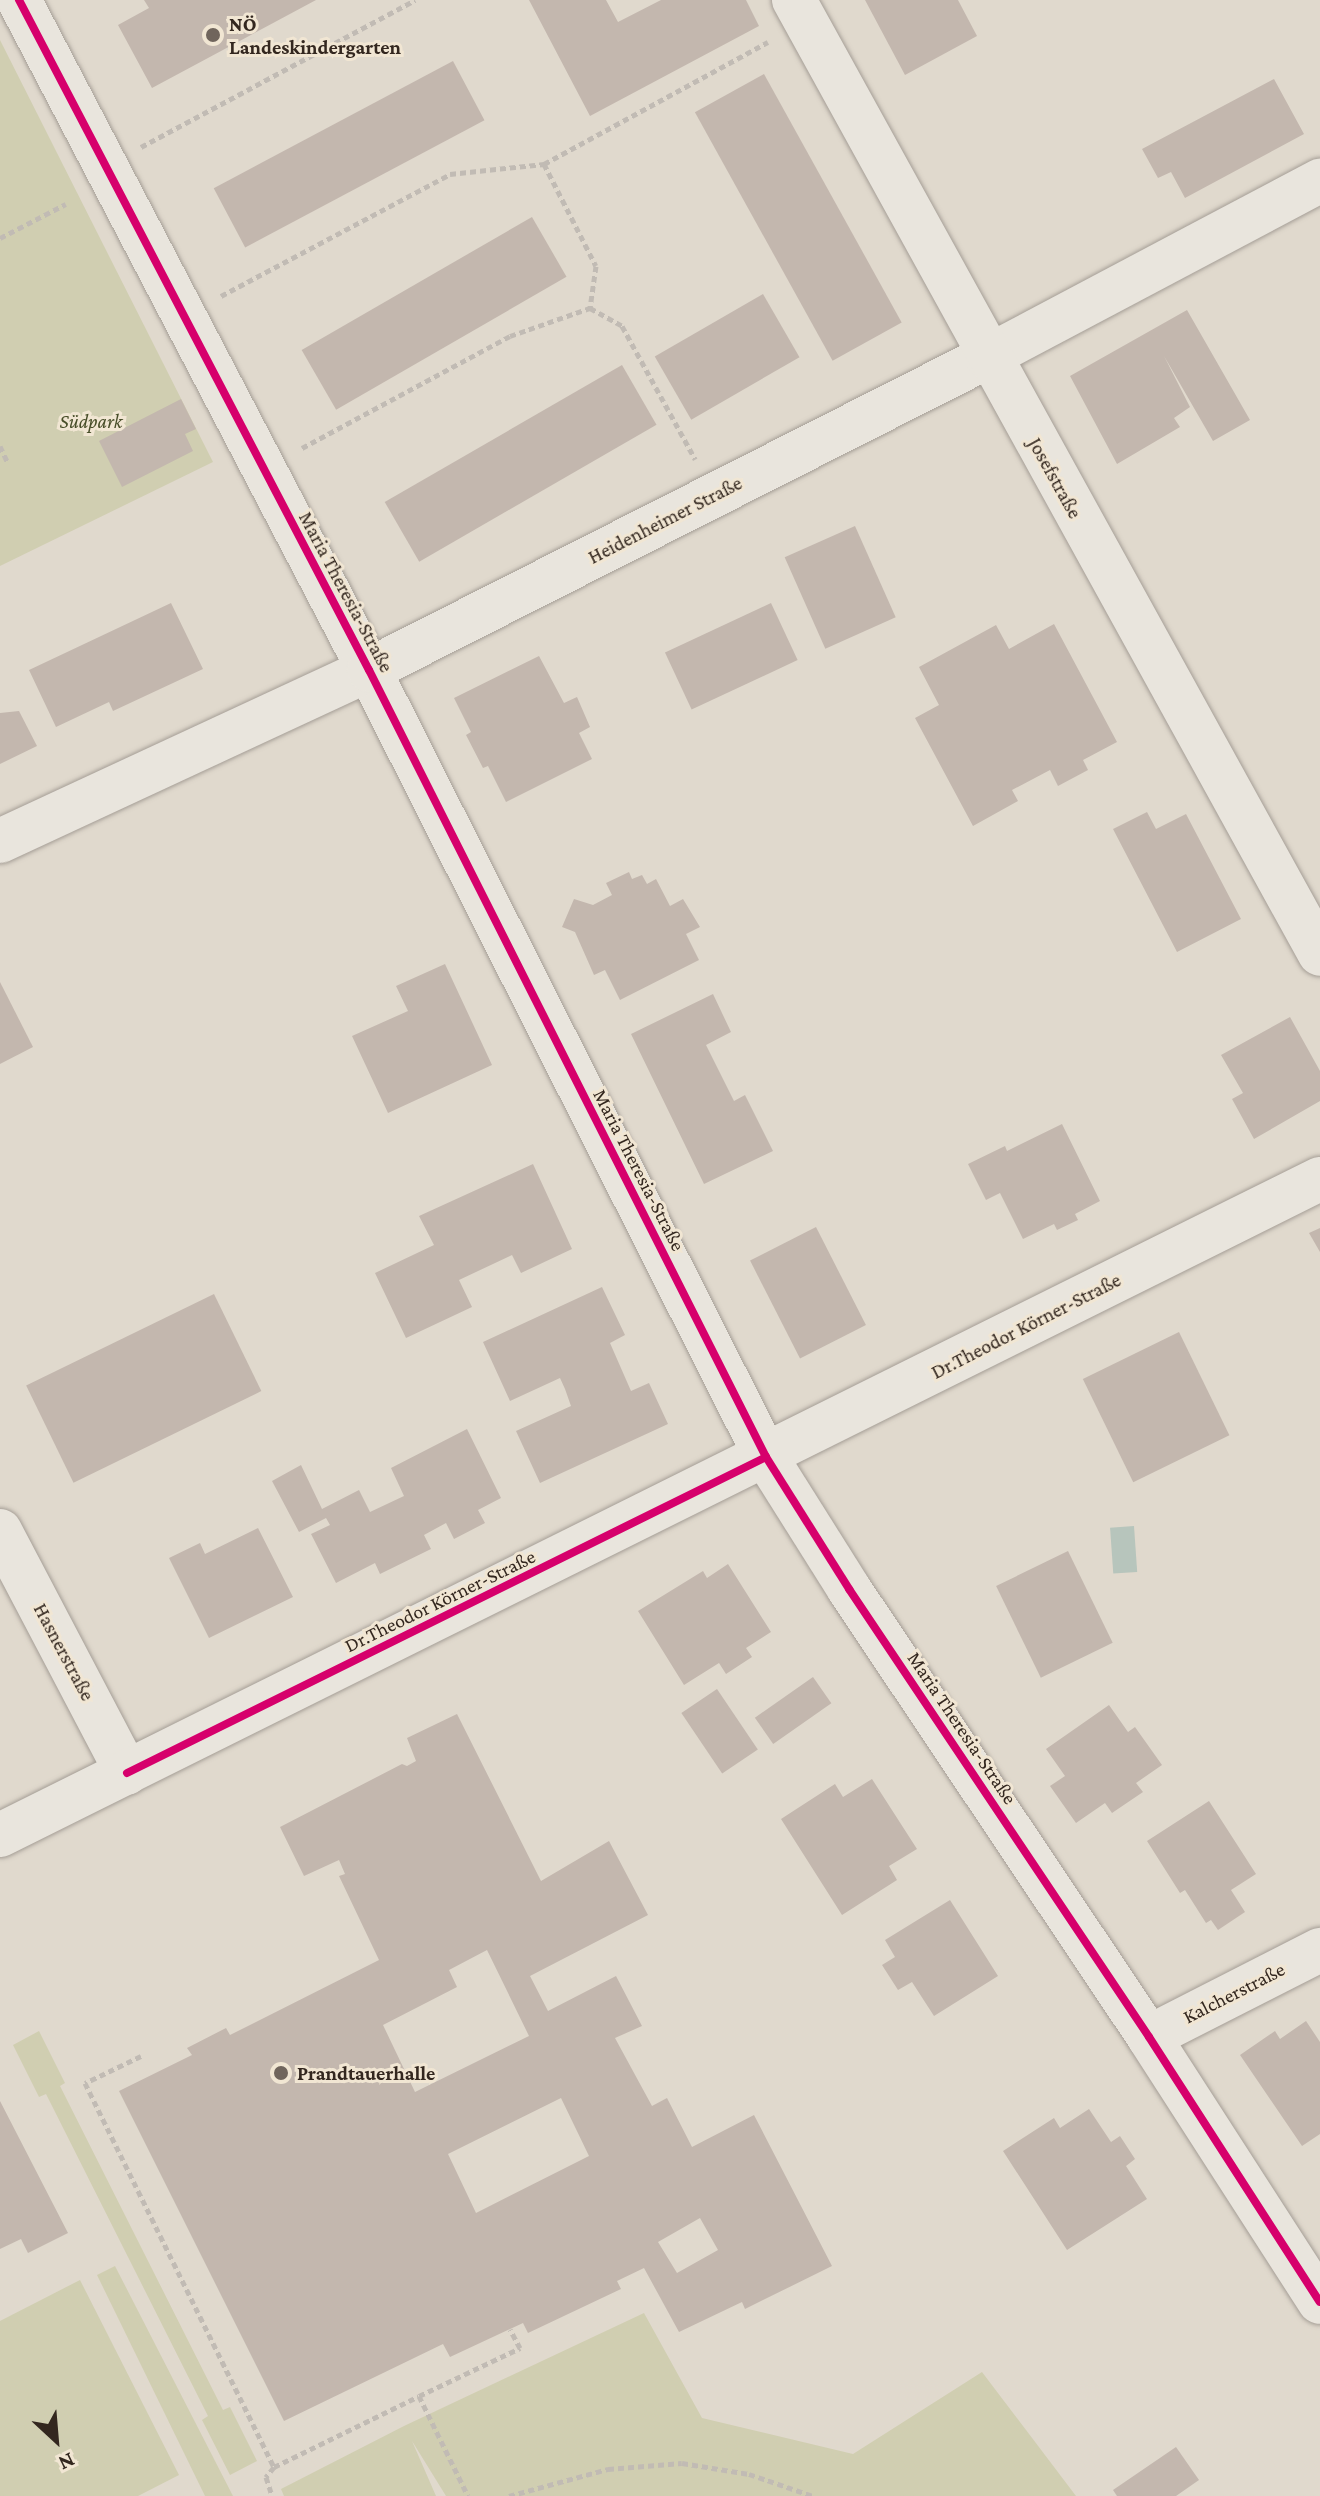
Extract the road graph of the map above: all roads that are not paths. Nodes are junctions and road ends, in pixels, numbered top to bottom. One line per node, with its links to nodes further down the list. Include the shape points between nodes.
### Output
1 (19, 0): 5 (street, Maria Theresia-Straße)
2 (800, 11): 4 (street, Josefstraße)
3 (1320, 181): 4 (street, Heidenheimer Straße)
4 (987, 357): 5 (street, Heidenheimer Straße); 7 (street, Josefstraße)
5 (369, 670): 6 (street, Heidenheimer Straße); 9 (street, Maria Theresia-Straße)
6 (0, 841)
7 (1320, 954)
8 (1320, 1179): 9 (street, Dr.Theodor Körner-Straße)
9 (766, 1457): 11 (street, Dr.Theodor Körner-Straße); 14 (street, Maria Theresia-Straße)
10 (0, 1531): 11 (street, Hasnerstraße)
11 (127, 1773): 12 (street, Dr.Theodor Körner-Straße)
12 (0, 1835)
13 (1320, 1950): 14 (street, Kalcherstraße)
14 (1149, 2037): 15 (street, Maria Theresia-Straße)
15 (1320, 2302)

